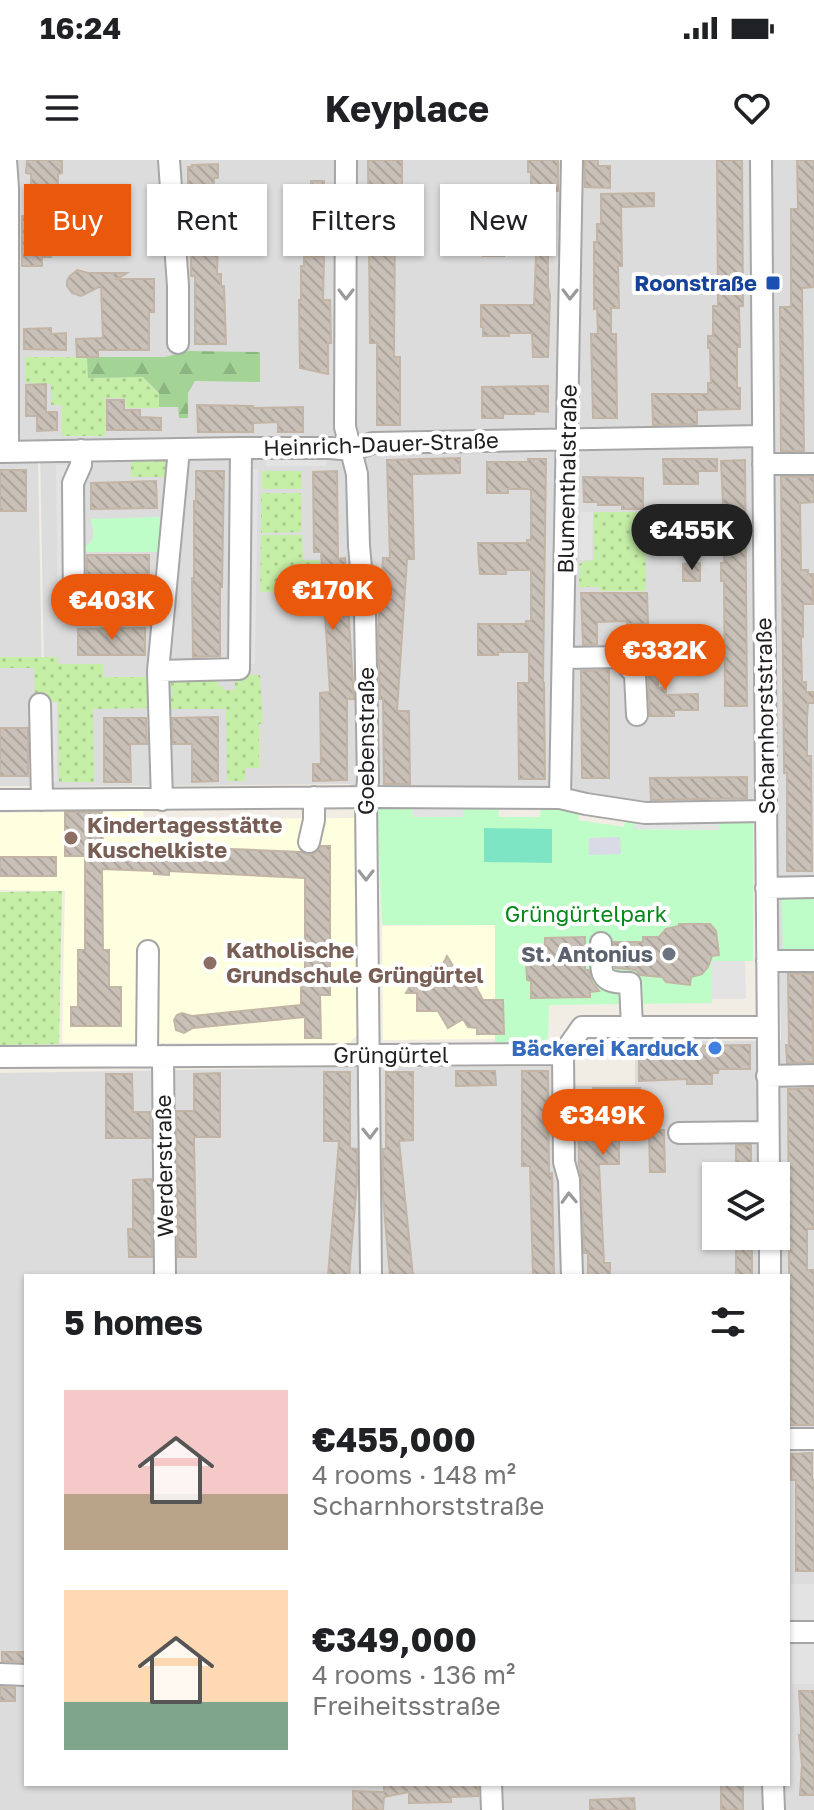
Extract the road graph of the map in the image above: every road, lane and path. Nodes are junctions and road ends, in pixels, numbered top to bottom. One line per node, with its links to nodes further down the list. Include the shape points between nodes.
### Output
1 (6, 160): 13 (street)
2 (169, 160): 6 (street)
3 (346, 160): 12 (street, Goebenstraße, one-way to 12, via 345,427)
4 (572, 160): 8 (street, Blumenthalstraße, one-way to 8)
5 (761, 160): 7 (street, Scharnhorststraße)
6 (178, 343)
7 (763, 436): 8 (street, Heinrich-Dauer-Straße); 14 (street, Scharnhorststraße)
8 (568, 439): 12 (street, Heinrich-Dauer-Straße, via 373,443); 17 (street, Blumenthalstraße)
9 (241, 448): 10 (street, Heinrich-Dauer-Straße); 12 (street, Heinrich-Dauer-Straße); 18 (street, via 239,669)
10 (179, 449): 11 (street, Heinrich-Dauer-Straße); 18 (street)
11 (81, 450): 13 (street, Heinrich-Dauer-Straße); 16 (street, via 73,483)
12 (352, 450): 22 (street, Goebenstraße, via 365,612)
13 (4, 452)
14 (763, 464): 15 (street); 27 (street, Scharnhorststraße)
15 (814, 464)
16 (74, 611)
17 (563, 658): 20 (street, via 620,657 635,674); 23 (street, Blumenthalstraße)
18 (158, 671): 26 (street)
19 (40, 704): 25 (street)
20 (637, 715)
21 (314, 797): 22 (street); 26 (street); 28 (street)
22 (366, 797): 23 (street); 38 (street, Goebenstraße, one-way to 38)
23 (560, 798): 27 (street, via 645,813)
24 (0, 800): 25 (street)
25 (42, 800): 26 (street)
26 (162, 800)
27 (766, 811): 30 (street, Scharnhorststraße)
28 (309, 842)
29 (814, 887): 30 (street)
30 (766, 888): 33 (street, Scharnhorststraße)
31 (601, 943): 35 (street, via 606,980 630,983)
32 (148, 951): 39 (street, Werderstraße)
33 (767, 961): 34 (street); 36 (street, Scharnhorststraße)
34 (814, 961)
35 (632, 1027): 36 (street); 37 (street, via 582,1027)
36 (767, 1027): 42 (street, Scharnhorststraße)
37 (563, 1054): 38 (street, Grüngürtel); 49 (street, one-way to 37)
38 (369, 1055): 39 (street, Grüngürtel); 48 (street, Goebenstraße, one-way to 48)
39 (155, 1056): 40 (street, Grüngürtel); 47 (street, Werderstraße)
40 (0, 1057)
41 (814, 1075): 42 (street)
42 (767, 1076): 43 (street, Scharnhorststraße)
43 (768, 1132): 44 (street); 45 (street, Scharnhorststraße)
44 (679, 1133)
45 (769, 1162)
46 (770, 1250): 50 (street)
47 (165, 1274)
48 (371, 1274)
49 (572, 1274)
50 (770, 1274)
51 (790, 1439): 52 (street)
52 (814, 1439)
53 (790, 1632): 54 (street)
54 (814, 1632)
55 (0, 1674): 56 (street)
56 (24, 1675)
57 (491, 1786): 59 (street)
58 (773, 1786): 60 (street)
59 (492, 1810)
60 (774, 1810)

